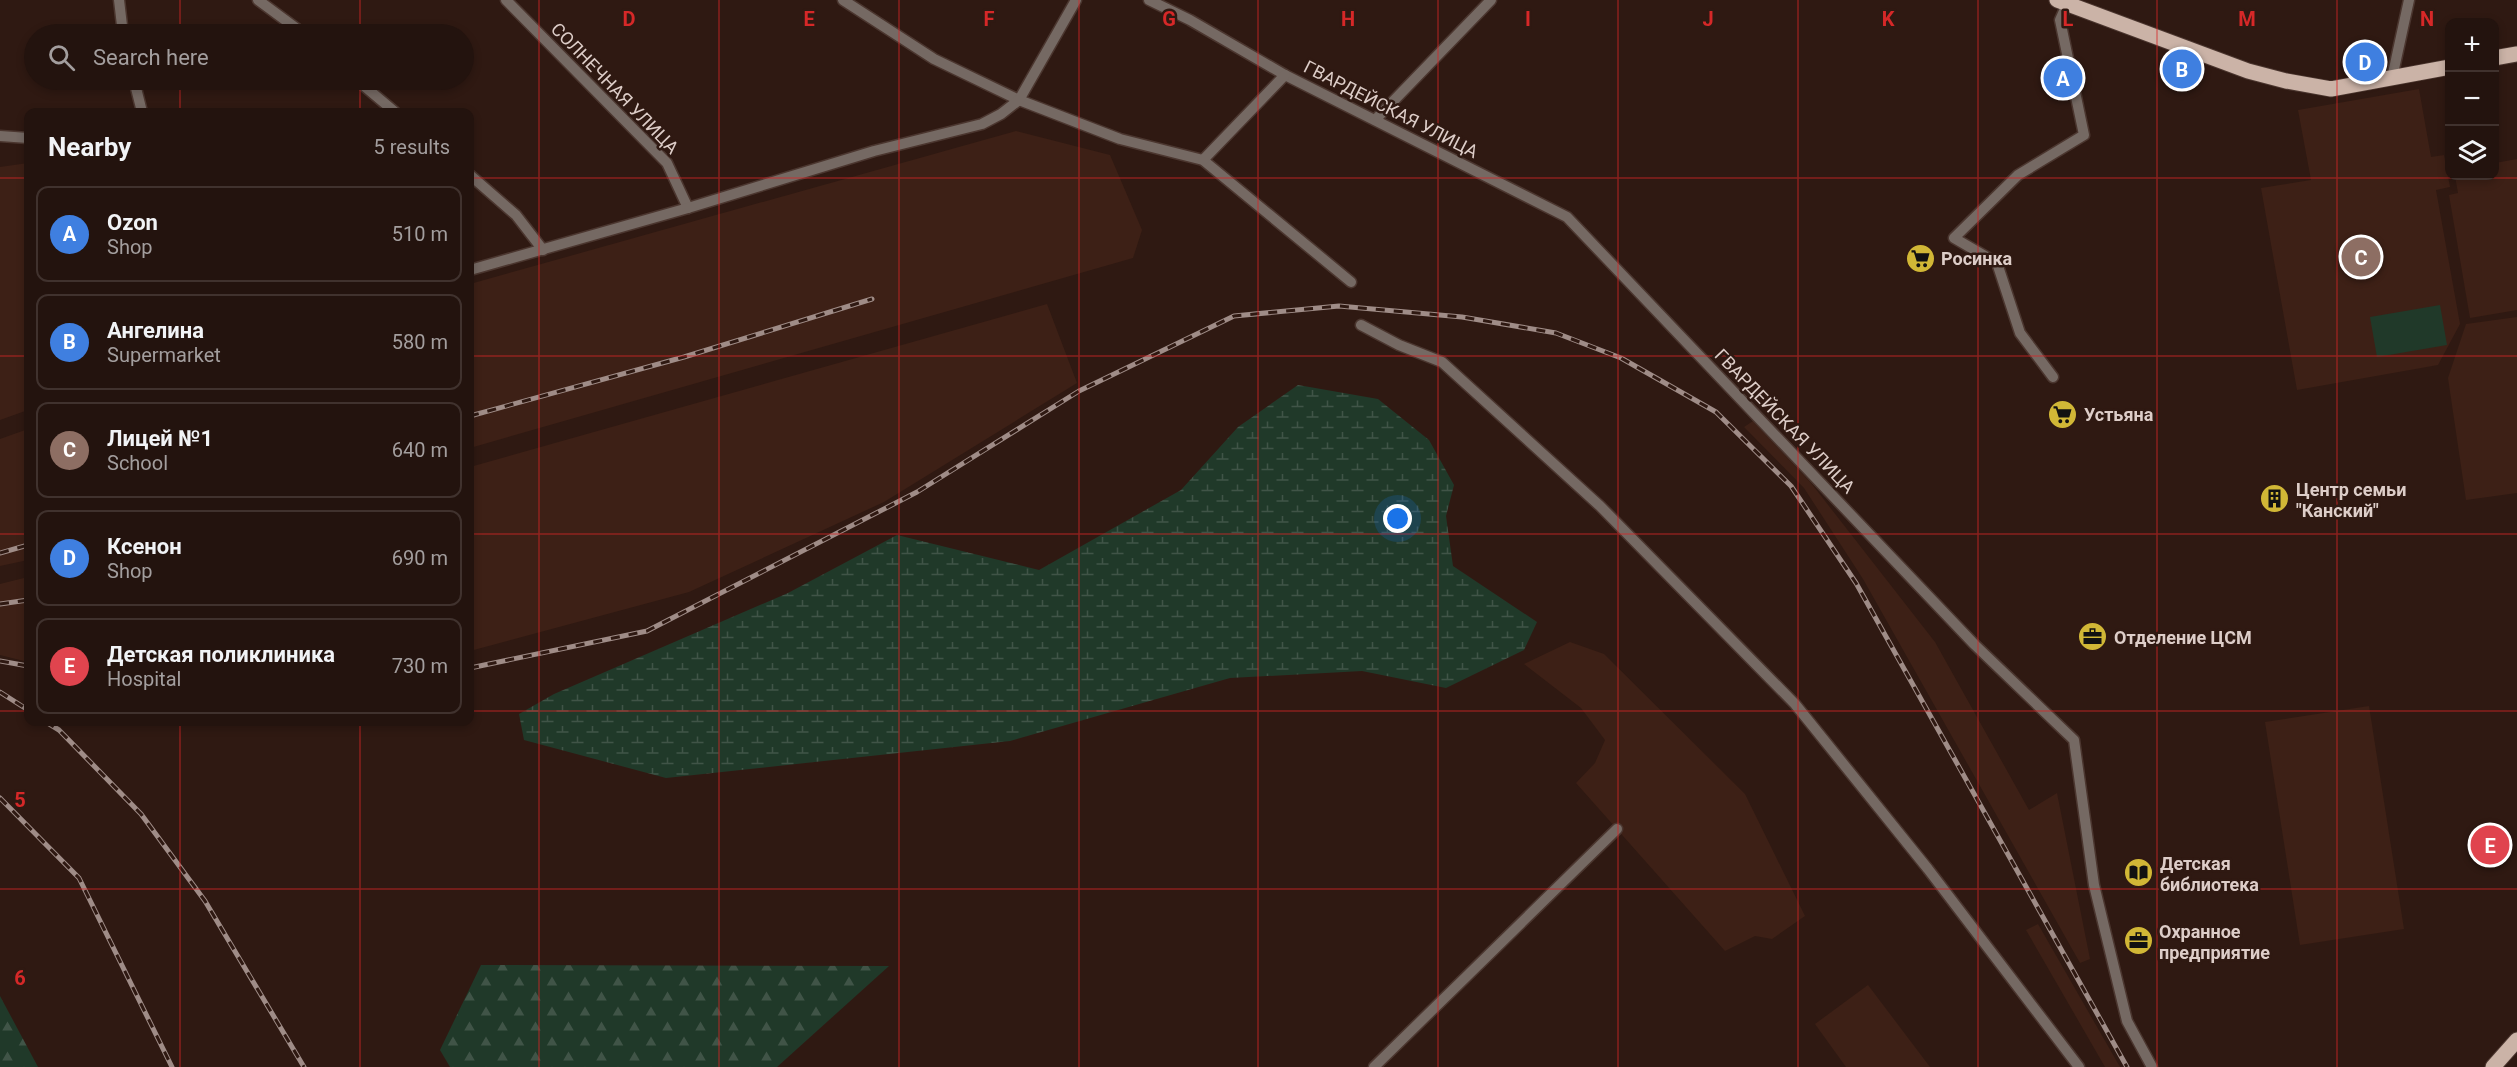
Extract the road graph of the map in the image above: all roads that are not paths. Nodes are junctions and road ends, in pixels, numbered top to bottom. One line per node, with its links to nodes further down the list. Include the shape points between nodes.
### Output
1 (118, 0): 10 (street)
2 (258, 0): 11 (street)
3 (506, 0): 27 (street, СОЛНЕЧНАЯ УЛИЦА, via 668,163)
4 (843, 0): 19 (street, via 934,59)
5 (1076, 0): 19 (street)
6 (1149, 0): 15 (street, ГВАРДЕЙСКАЯ УЛИЦА)
7 (1491, 0): 22 (street)
8 (2409, 0): 16 (street)
9 (2064, 1): 16 (main road, via 2286,81 2331,89); 32 (street, via 2060,21 2084,135 2018,175 1954,238 1997,263 2020,333)
10 (122, 24)
11 (290, 24)
12 (2517, 54): 13 (main road)
13 (2499, 57)
14 (2445, 68): 16 (main road)
15 (1285, 75): 22 (street, ГВАРДЕЙСКАЯ УЛИЦА); 25 (street)
16 (2392, 78)
17 (136, 90): 20 (street)
18 (369, 90): 21 (street)
19 (1019, 100): 25 (street, via 1120,139); 27 (street, via 982,124 874,151)
20 (141, 108)
21 (390, 108)
22 (1375, 120): 37 (street, ГВАРДЕЙСКАЯ УЛИЦА, via 1567,217 1975,645 2074,740 2094,885 2127,1021)
23 (0, 136): 24 (street)
24 (24, 138)
25 (1203, 160): 30 (street)
26 (474, 178): 28 (street, via 516,215)
27 (688, 208): 28 (street)
28 (543, 250): 29 (street)
29 (474, 269)
30 (1351, 282)
31 (1361, 325): 36 (street, via 1442,362 1600,506 1795,705 1928,868)
32 (2053, 377)
33 (1617, 829): 35 (street)
34 (2517, 1040): 38 (main road)
35 (1374, 1067)
36 (2079, 1067)
37 (2152, 1067)
38 (2493, 1067)

